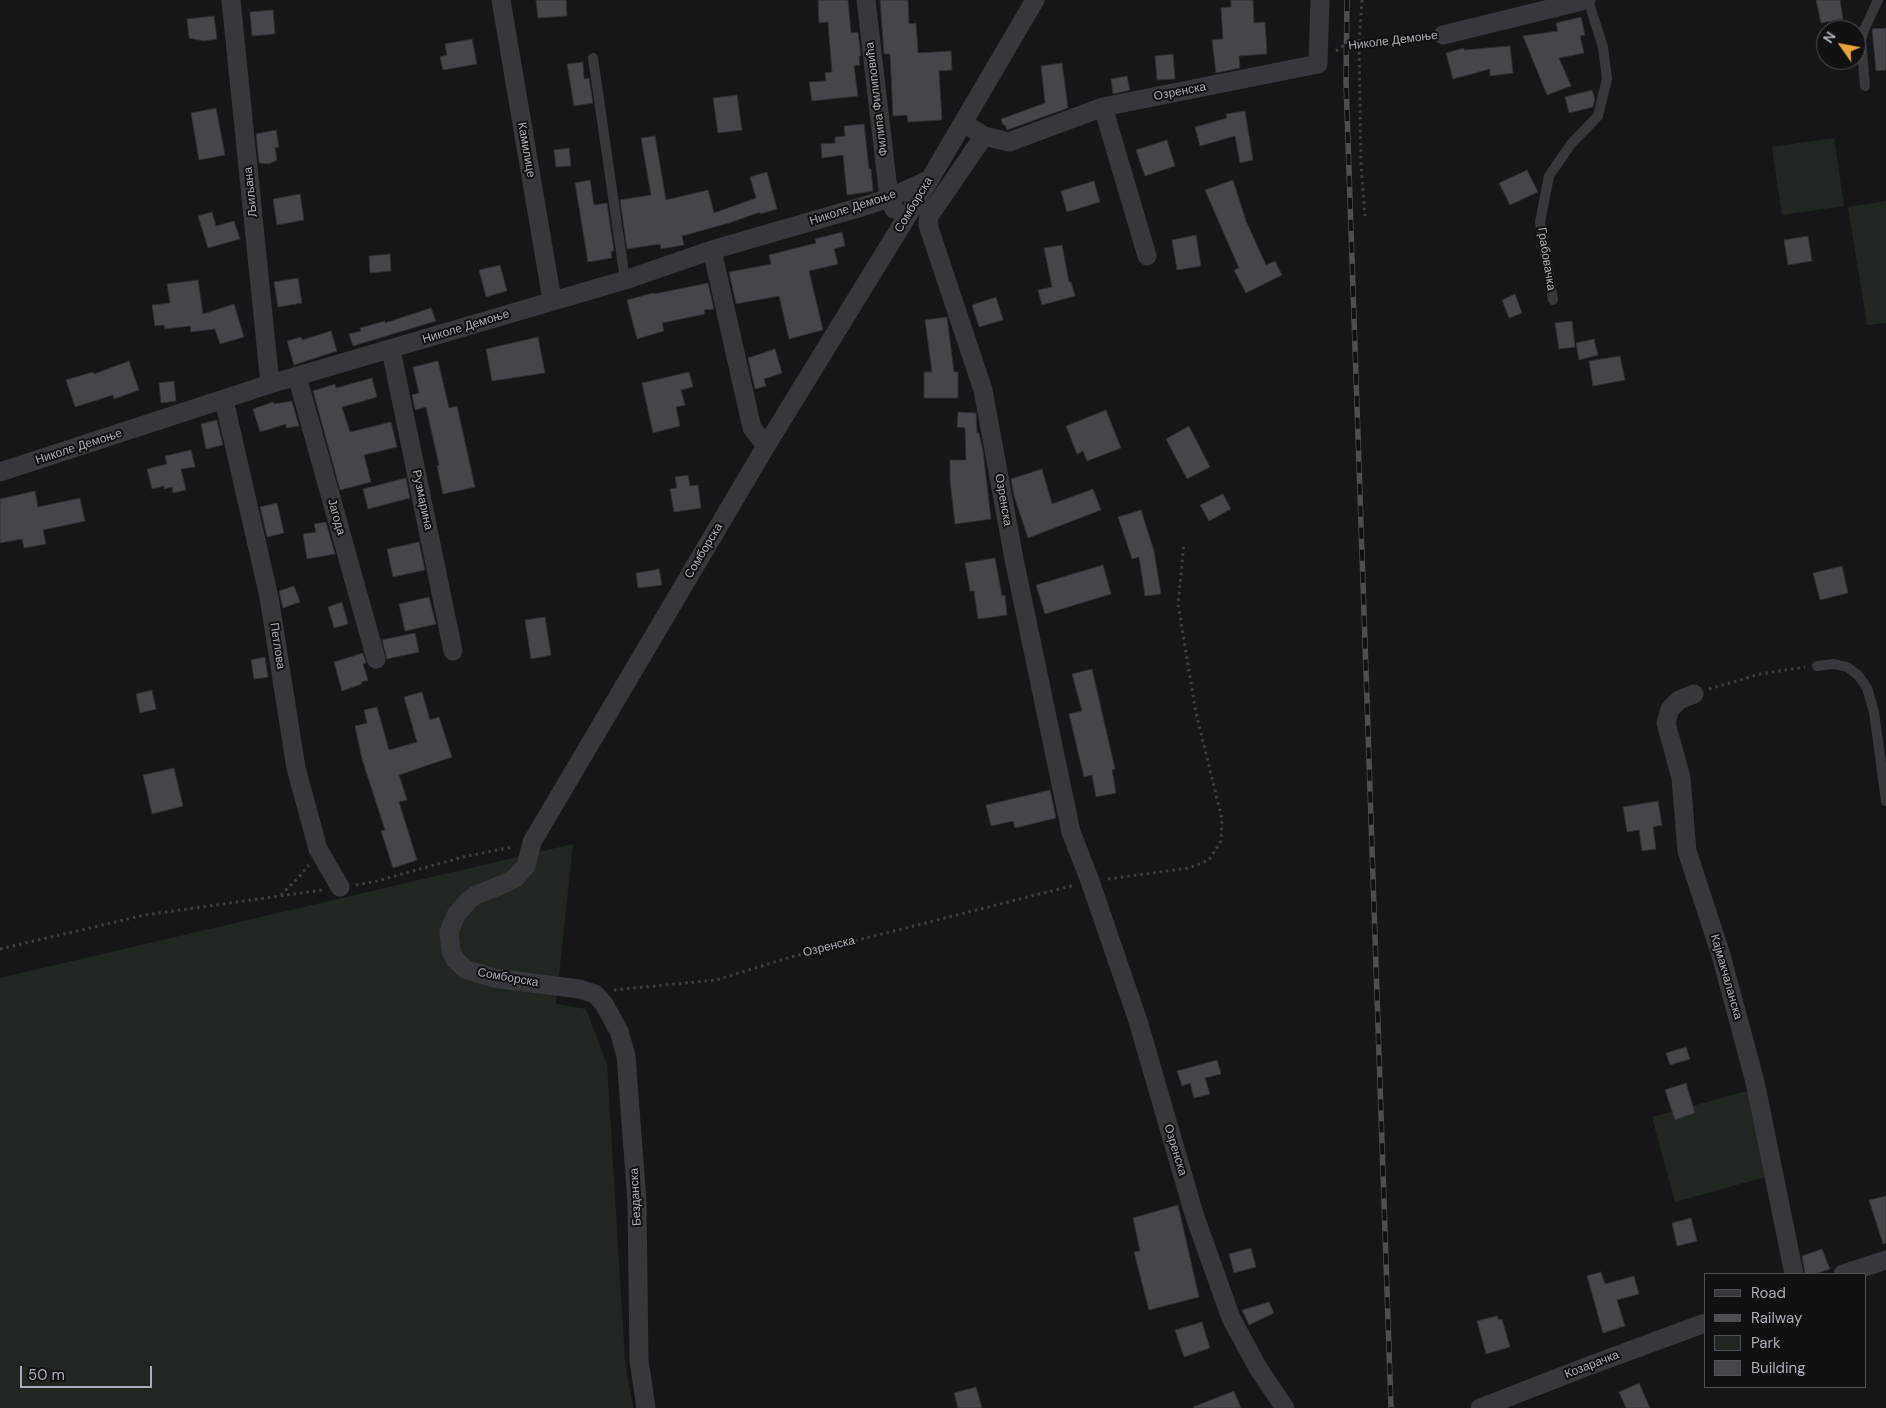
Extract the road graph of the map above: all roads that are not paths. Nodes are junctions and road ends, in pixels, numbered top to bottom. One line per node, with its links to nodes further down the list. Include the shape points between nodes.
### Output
1 (232, 0): 24 (street, Љиљана)
2 (501, 0): 20 (street, Камилице)
3 (866, 0): 15 (street, Филипа Филиповића)
4 (1035, 0): 12 (street, Сомборска)
5 (1320, 0): 11 (street, Озренска, via 1318,64)
6 (1587, 0): 8 (street, Грабовачка); 21 (lane, Грабовачка, via 1602,47 1607,79 1598,116 1571,144 1549,176 1540,222)
7 (1878, 0): 10 (lane, via 1861,40)
8 (1443, 35)
9 (593, 58): 19 (lane)
10 (1865, 86)
11 (1103, 107): 13 (street, Озренска, via 1008,142); 18 (street)
12 (964, 122): 13 (street, Озренска); 14 (street, Сомборска)
13 (984, 136): 40 (street, Озренска, via 929,216 928,225 982,390 1071,832 1138,1021 1194,1214 1231,1318 1258,1368)
14 (930, 178): 15 (street, Николе Демоње); 16 (street, Сомборска)
15 (888, 198): 16 (street); 17 (street, Николе Демоње)
16 (902, 225): 26 (street, Сомборска)
17 (712, 250): 19 (street, Николе Демоње); 26 (street, via 752,428)
18 (1147, 256)
19 (625, 280): 20 (street, Николе Демоње)
20 (552, 300): 22 (street, Николе Демоње)
21 (1553, 300)
22 (391, 350): 23 (street, Николе Демоње); 28 (street, Рузмарина)
23 (297, 376): 24 (street, Николе Демоње); 29 (street, Јагода)
24 (270, 384): 25 (street, Николе Демоње)
25 (224, 400): 27 (street, Николе Демоње); 33 (street, Петлова, via 269,597 296,768 318,849)
26 (766, 446): 34 (street, Сомборска, via 532,842 526,866 515,878 476,895 463,906 449,932 451,951 460,966 480,975)
27 (0, 472)
28 (454, 651)
29 (376, 659)
30 (1817, 666): 32 (lane, via 1834,664 1846,667 1858,675 1867,688 1874,712)
31 (1694, 694): 36 (street, Кајмакчаланска, via 1679,700 1670,709 1666,723 1681,778 1687,851 1721,955 1755,1082)
32 (1886, 801)
33 (340, 887)
34 (595, 994): 39 (street, Безданска, via 619,1030 626,1056 637,1202 639,1360)
35 (1886, 1260): 37 (street)
36 (1794, 1273)
37 (1846, 1273)
38 (1704, 1323): 41 (street, Козарачка)
39 (646, 1408)
40 (1285, 1408)
41 (1480, 1408)

